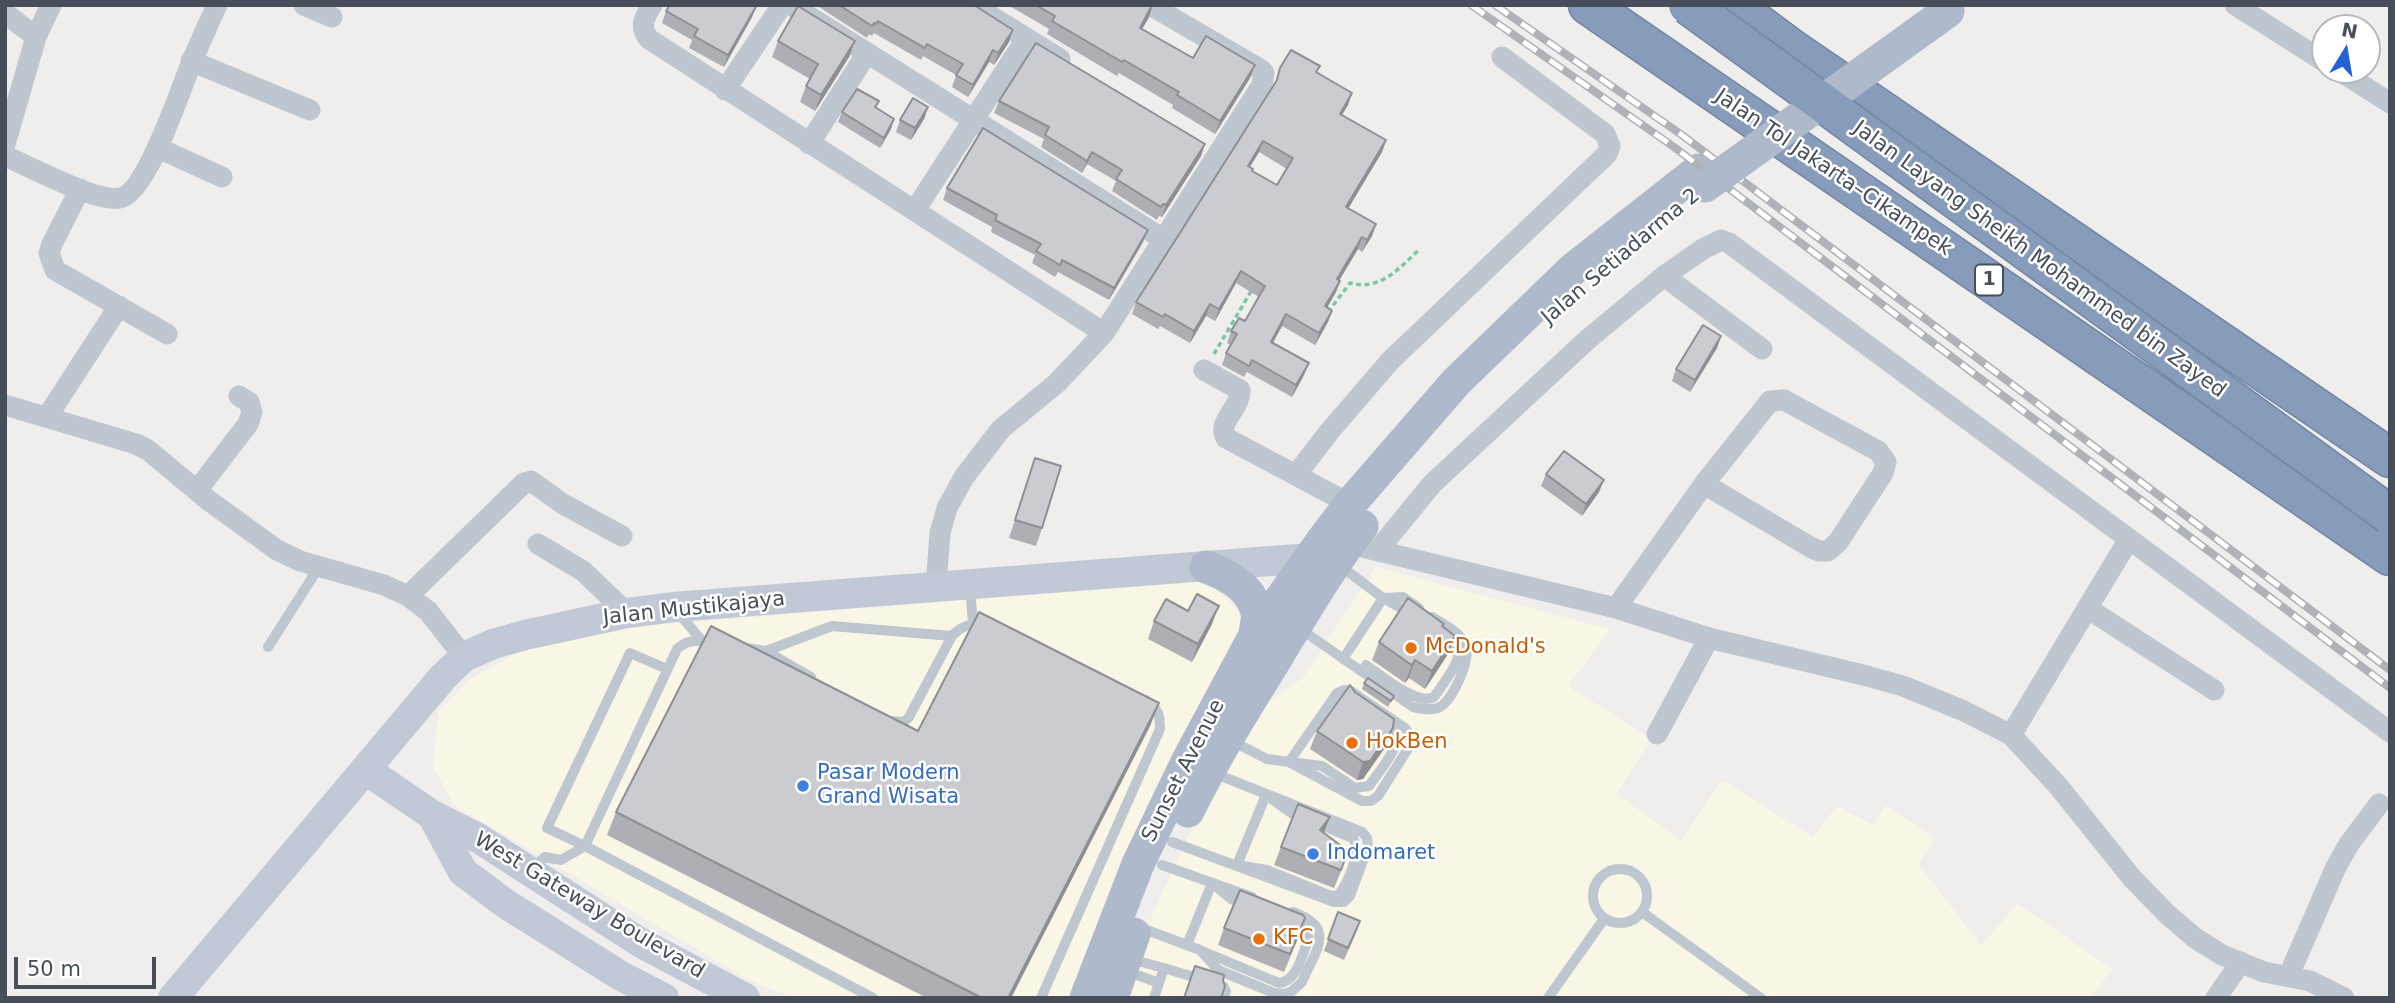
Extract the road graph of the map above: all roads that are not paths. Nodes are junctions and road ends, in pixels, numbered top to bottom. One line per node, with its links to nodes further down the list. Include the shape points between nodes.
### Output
1 (51, 5): 17 (street)
2 (217, 5): 22 (street)
3 (304, 5): 16 (street)
4 (652, 5): 25 (street, via 642,24 643,33)
5 (782, 5): 25 (street)
6 (790, 5): 19 (street)
7 (973, 5): 18 (street)
8 (1150, 5): 37 (street, via 1264,73 1262,85 1212,149)
9 (1588, 5): 58 (highway, Jalan Tol Jakarta–Cikampek / 1)
10 (1688, 5): 53 (highway, Jalan Layang Sheikh Mohammed bin Zayed / 1, bridge)
11 (1717, 5): 50 (highway, Jalan Layang Sheikh Mohammed bin Zayed)
12 (1734, 5): 47 (highway)
13 (2235, 5): 20 (street)
14 (1943, 7): 34 (main road, Jalan Setiadarma 2, bridge)
15 (5, 13): 17 (street)
16 (332, 17)
17 (36, 37): 29 (street)
18 (1026, 39): 23 (street); 28 (street)
19 (867, 53): 28 (street); 30 (street)
20 (2311, 53)
21 (1502, 57): 48 (street, via 1605,134 1610,146 1607,154 1390,361)
22 (191, 61): 27 (street); 31 (street)
23 (1074, 67)
24 (2360, 84): 26 (street)
25 (725, 90): 30 (street)
26 (2390, 103)
27 (310, 110)
28 (973, 120): 36 (street); 37 (street)
29 (5, 144)
30 (809, 144): 36 (street)
31 (158, 148): 33 (street); 35 (street, via 132,193 110,198)
32 (5, 156): 35 (street)
33 (222, 177)
34 (1702, 178): 52 (main road, Jalan Setiadarma 2, via 1572,270 1456,382); 57 (main road, Jalan Setiadarma 2, via 1512,351 1426,444)
35 (80, 189): 39 (street, via 52,244 51,261 55,270)
36 (915, 210): 40 (street)
37 (1163, 239): 40 (street)
38 (1664, 275): 42 (street); 55 (street, via 1713,243 1729,243); 57 (street, via 1432,484)
39 (119, 306): 41 (street); 46 (street)
40 (1104, 333): 62 (street, via 1057,383 1001,429 964,477 940,533)
41 (167, 334)
42 (1762, 349)
43 (1204, 370): 48 (street, via 1240,390 1240,400 1223,428 1226,438)
44 (239, 396): 51 (street, via 249,402 248,424)
45 (5, 405): 46 (street)
46 (47, 416): 51 (street, via 136,444)
47 (2390, 456)
48 (1296, 475): 52 (street)
49 (1704, 484): 49 (street, via 1774,400 1784,400 1878,451 1886,462 1828,551 1812,548); 66 (street)
50 (2390, 484)
51 (198, 489): 59 (street, via 277,550)
52 (1350, 504): 57 (main road, Jalan Setiadarma 2)
53 (2390, 515)
54 (622, 536): 63 (street, via 531,481)
55 (2129, 539): 67 (street); 87 (street)
56 (538, 544): 68 (street, via 583,571)
57 (1339, 551): 60 (main road, Jalan Mustikajaya); 64 (lane); 66 (street); 70 (main road, Sunset Avenue); 72 (main road, Sunset Avenue)
58 (2390, 556)
59 (318, 567): 63 (street); 77 (lane)
60 (1206, 567): 61 (main road, Jalan Mustikajaya); 72 (main road, via 1229,576 1247,592 1258,613)
61 (970, 583): 62 (main road, Jalan Mustikajaya); 69 (lane)
62 (936, 586): 65 (main road, Jalan Mustikajaya)
63 (408, 596): 80 (street, via 428,611)
64 (1383, 598): 81 (lane); 81 (lane, via 1403,597 1461,637 1467,647 1465,670 1444,704 1413,707)
65 (674, 607): 68 (main road, Jalan Mustikajaya); 75 (lane)
66 (1616, 608): 74 (street)
67 (2087, 608): 84 (street); 89 (street)
68 (627, 613): 80 (main road, Jalan Mustikajaya, via 525,635)
69 (973, 624): 71 (lane); 73 (lane)
70 (1296, 626): 81 (lane); 90 (main road, Sunset Avenue)
71 (1000, 631)
72 (1255, 635): 118 (main road, Sunset Avenue, via 1138,864)
73 (952, 636): 79 (lane, via 832,626); 86 (lane, via 909,717 896,723)
74 (1709, 638): 88 (street); 89 (street, via 1903,686)
75 (702, 641): 76 (lane); 82 (lane, via 683,644)
76 (728, 645)
77 (268, 647)
78 (740, 647): 79 (lane)
79 (766, 652): 83 (lane)
80 (464, 657): 92 (main road, Jalan Mustikajaya)
81 (1343, 659)
82 (667, 669): 97 (lane); 97 (lane, via 629,653 547,828)
83 (827, 686)
84 (2214, 690)
85 (1134, 694): 117 (lane, via 1156,707 1160,729)
86 (875, 714)
87 (2390, 732)
88 (1657, 734)
89 (2011, 735): 108 (street, via 2167,914 2194,938)
90 (1228, 739): 91 (lane, via 1267,759); 93 (main road, Sunset Avenue)
91 (1289, 762): 91 (lane, via 1362,801 1371,801 1411,744 1410,736 1384,713 1344,690 1337,693)
92 (366, 770): 96 (main road, West Gateway Boulevard); 113 (main road, Jalan Mustikajaya)
93 (1209, 771): 94 (lane); 98 (main road, Sunset Avenue)
94 (1266, 795): 99 (lane); 99 (lane, via 1362,832 1368,847 1350,895 1344,902 1334,902)
95 (2379, 804): 111 (street, via 2336,867)
96 (432, 815): 100 (main road, West Gateway Boulevard); 114 (main road, West Gateway Boulevard, via 463,872 506,904)
97 (585, 846): 100 (lane, via 561,860 545,857); 116 (lane)
98 (1167, 853): 99 (lane); 101 (lane); 106 (main road, Sunset Avenue)
99 (1237, 865)
100 (530, 871): 115 (main road, West Gateway Boulevard, via 641,943)
101 (1212, 883): 102 (lane); 107 (lane)
102 (1260, 905)
103 (1278, 912): 107 (lane, via 1311,919 1320,930 1302,982 1284,994 1218,970 1200,950)
104 (1643, 912): 105 (lane, via 1631,921); 105 (lane, via 1647,896 1643,881 1630,870 1615,869 1600,876 1592,890 1594,906); 122 (lane)
105 (1604, 919): 121 (lane)
106 (1137, 926): 107 (lane); 110 (main road, Sunset Avenue)
107 (1187, 945)
108 (2241, 962): 111 (street, via 2264,972); 123 (street)
109 (1164, 968): 110 (lane); 112 (lane); 120 (lane, via 1223,986)
110 (1120, 975): 112 (lane)
111 (2289, 975): 124 (street)
112 (1160, 983): 119 (lane)
113 (173, 998)
114 (664, 998)
115 (745, 998)
116 (873, 998)
117 (1041, 998)
118 (1086, 998)
119 (1154, 998)
120 (1224, 998)
121 (1548, 998)
122 (1761, 998)
123 (2216, 998)
124 (2344, 998)

